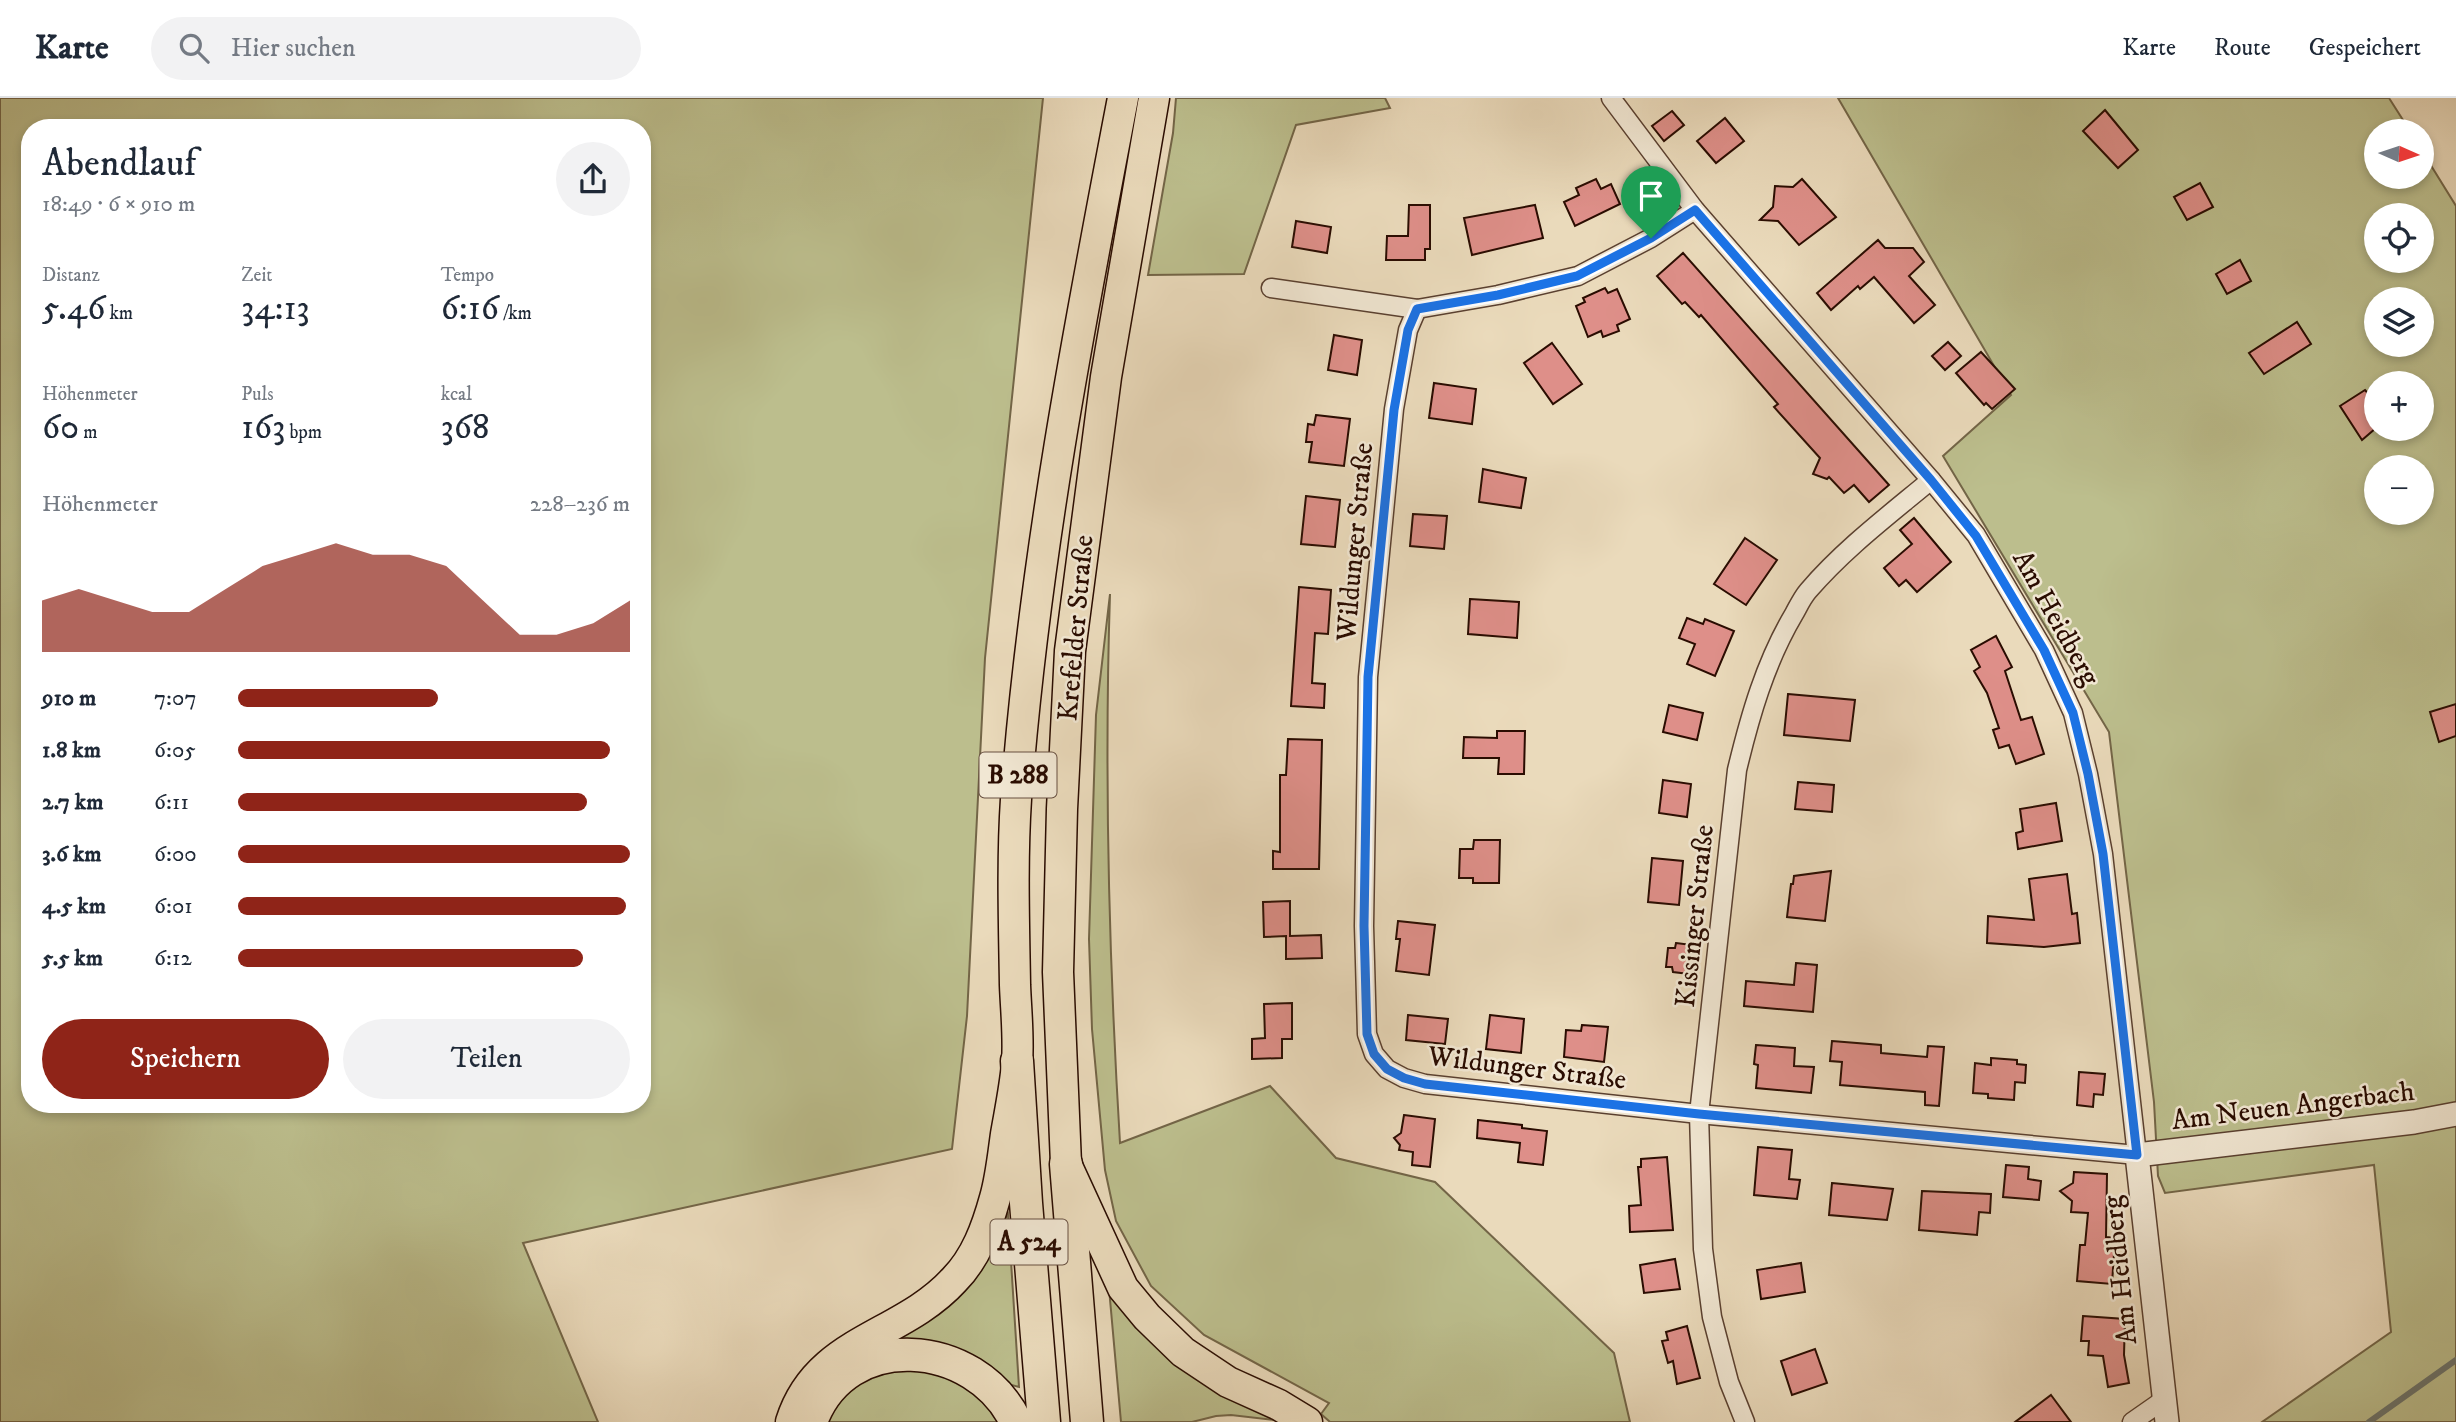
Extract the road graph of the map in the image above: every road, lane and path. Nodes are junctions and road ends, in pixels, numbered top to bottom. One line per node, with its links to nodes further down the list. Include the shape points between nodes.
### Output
1 (1123, 98): 8 (highway, Krefelder Straße / B 288, via 1068,388 1037,584 1016,803)
2 (1154, 98): 12 (highway, Krefelder Straße / B 288, via 1106,377 1070,651 1058,972)
3 (1611, 98): 4 (street, Am Heidberg)
4 (1695, 210): 6 (street, via 1577,276); 7 (street, Am Heidberg)
5 (1271, 288): 6 (street)
6 (1417, 309): 9 (street, Wildunger Straße, via 1408,330 1394,410 1368,677 1364,939 1367,1034 1374,1054 1387,1069 1425,1084)
7 (1931, 480): 9 (street, Kissinger Straße, via 1850,548 1806,593 1766,669 1738,770); 11 (street, Am Heidberg, via 1976,536 2015,598 2073,713 2103,854)
8 (1017, 1061): 14 (highway, Krefelder Straße, via 996,1195 972,1257 932,1301 816,1374); 17 (highway, A 524)
9 (1699, 1114): 11 (street, Wildunger Straße); 20 (street, Kissinger Straße, via 1703,1249 1712,1317)
10 (2456, 1114): 11 (street, Am Neuen Angerbach)
11 (2137, 1155): 13 (street, Am Heidberg)
12 (1066, 1164): 18 (highway, A 524); 19 (highway, via 1123,1288 1146,1317 1183,1352 1228,1382)
13 (2165, 1399): 21 (street); 22 (street, Am Heidberg)
14 (791, 1422)
15 (811, 1422): 16 (highway, via 828,1390 843,1377 891,1355 917,1354 941,1359 986,1382 1007,1403)
16 (1016, 1422)
17 (1044, 1422)
18 (1087, 1422)
19 (1307, 1422)
20 (1745, 1422)
21 (2132, 1422)
22 (2167, 1422)

